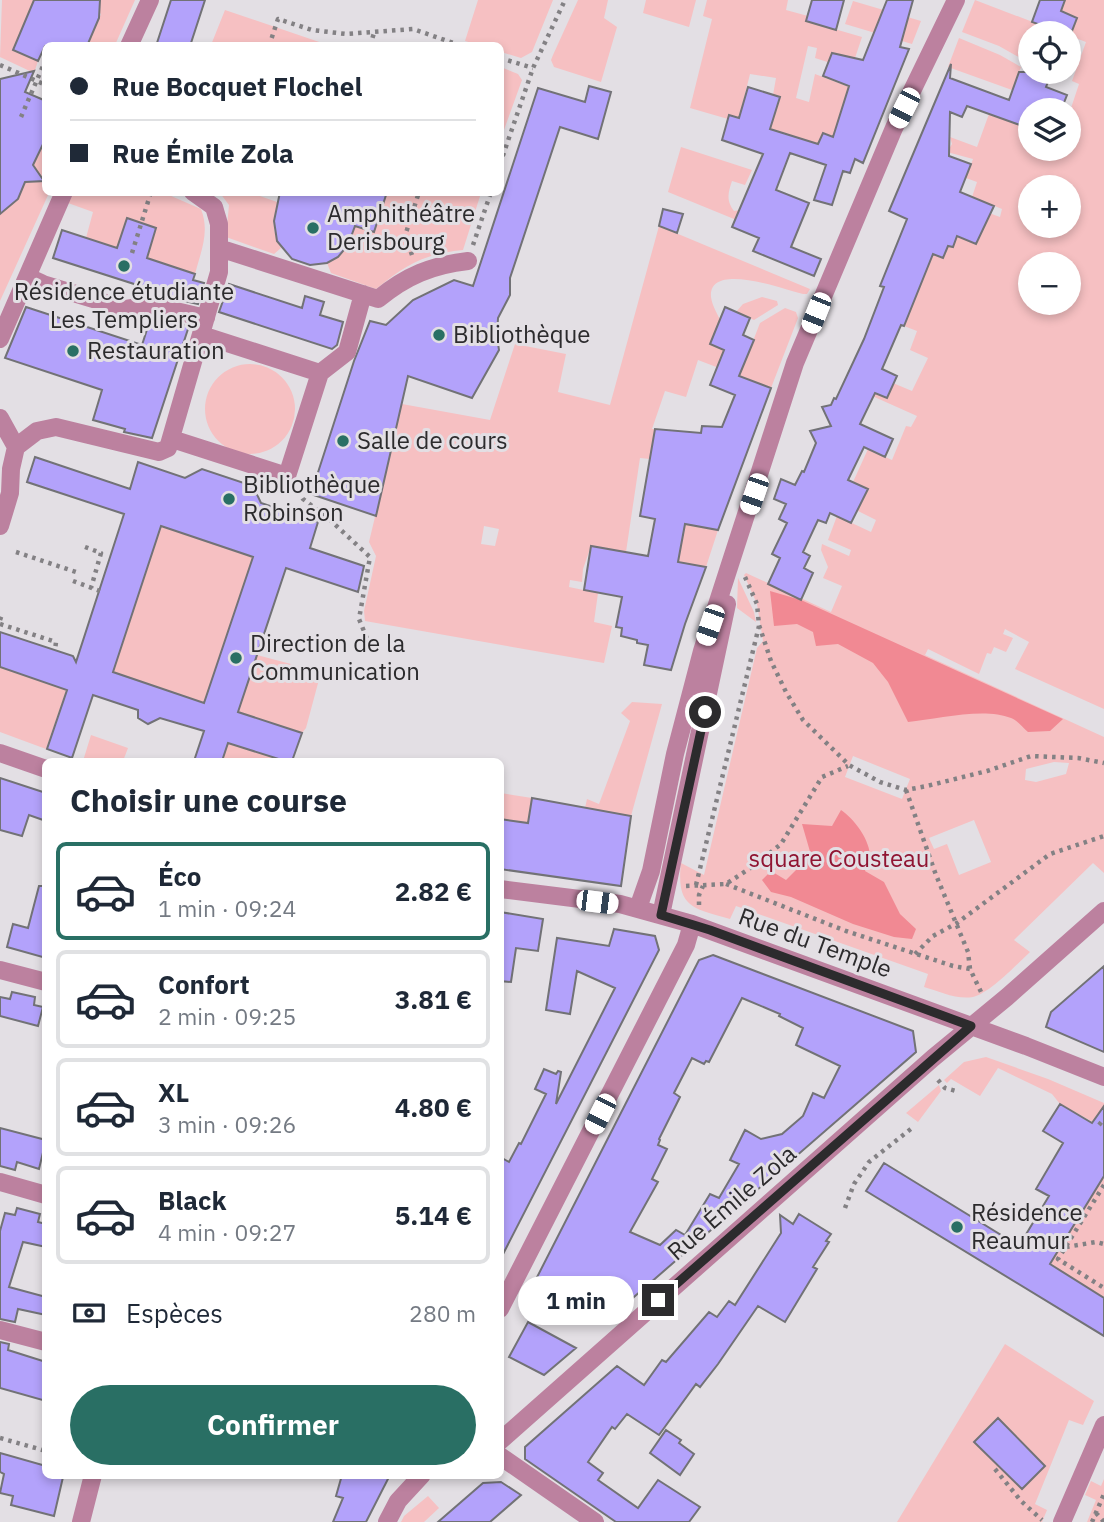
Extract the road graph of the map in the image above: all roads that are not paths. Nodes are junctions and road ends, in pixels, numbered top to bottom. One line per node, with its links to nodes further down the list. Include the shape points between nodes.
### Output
1 (150, 0): 3 (street)
2 (956, 0): 17 (street, via 894,128 795,363)
3 (131, 42)
4 (62, 196): 8 (street)
5 (199, 196): 6 (street, via 215,207)
6 (219, 248): 9 (street); 10 (street, via 219,272)
7 (468, 261): 9 (street, via 416,273 378,299)
8 (28, 277): 10 (street, via 126,309 150,305); 11 (street)
9 (363, 294): 12 (street, via 347,352)
10 (204, 326): 12 (street); 14 (street)
11 (0, 339)
12 (320, 373): 14 (street, via 287,476)
13 (0, 418): 15 (street)
14 (172, 439): 15 (street, via 159,452 56,427 37,431)
15 (16, 447): 16 (street)
16 (0, 526)
17 (727, 579): 20 (street, via 702,651); 21 (street, via 727,609)
18 (0, 753): 19 (street)
19 (42, 768)
20 (663, 818): 21 (street); 23 (street)
21 (673, 857): 25 (street)
22 (504, 890): 23 (street, Rue du Temple)
23 (638, 908): 25 (street, Rue du Temple)
24 (1104, 911): 29 (street, Rue Émile Zola)
25 (661, 915): 26 (street, Rue du Temple)
26 (692, 924): 29 (street, Rue du Temple); 33 (street, via 686,945)
27 (0, 971): 28 (street)
28 (42, 981)
29 (971, 1026): 30 (street, Rue du Temple); 37 (street, Rue Émile Zola)
30 (1104, 1077)
31 (0, 1182): 32 (street)
32 (42, 1194)
33 (504, 1301)
34 (0, 1329): 35 (street)
35 (42, 1341)
36 (1104, 1425): 44 (street)
37 (504, 1437)
38 (504, 1459): 43 (street)
39 (92, 1479): 41 (street)
40 (418, 1479): 42 (street)
41 (81, 1522)
42 (387, 1522)
43 (596, 1522)
44 (1062, 1522)

